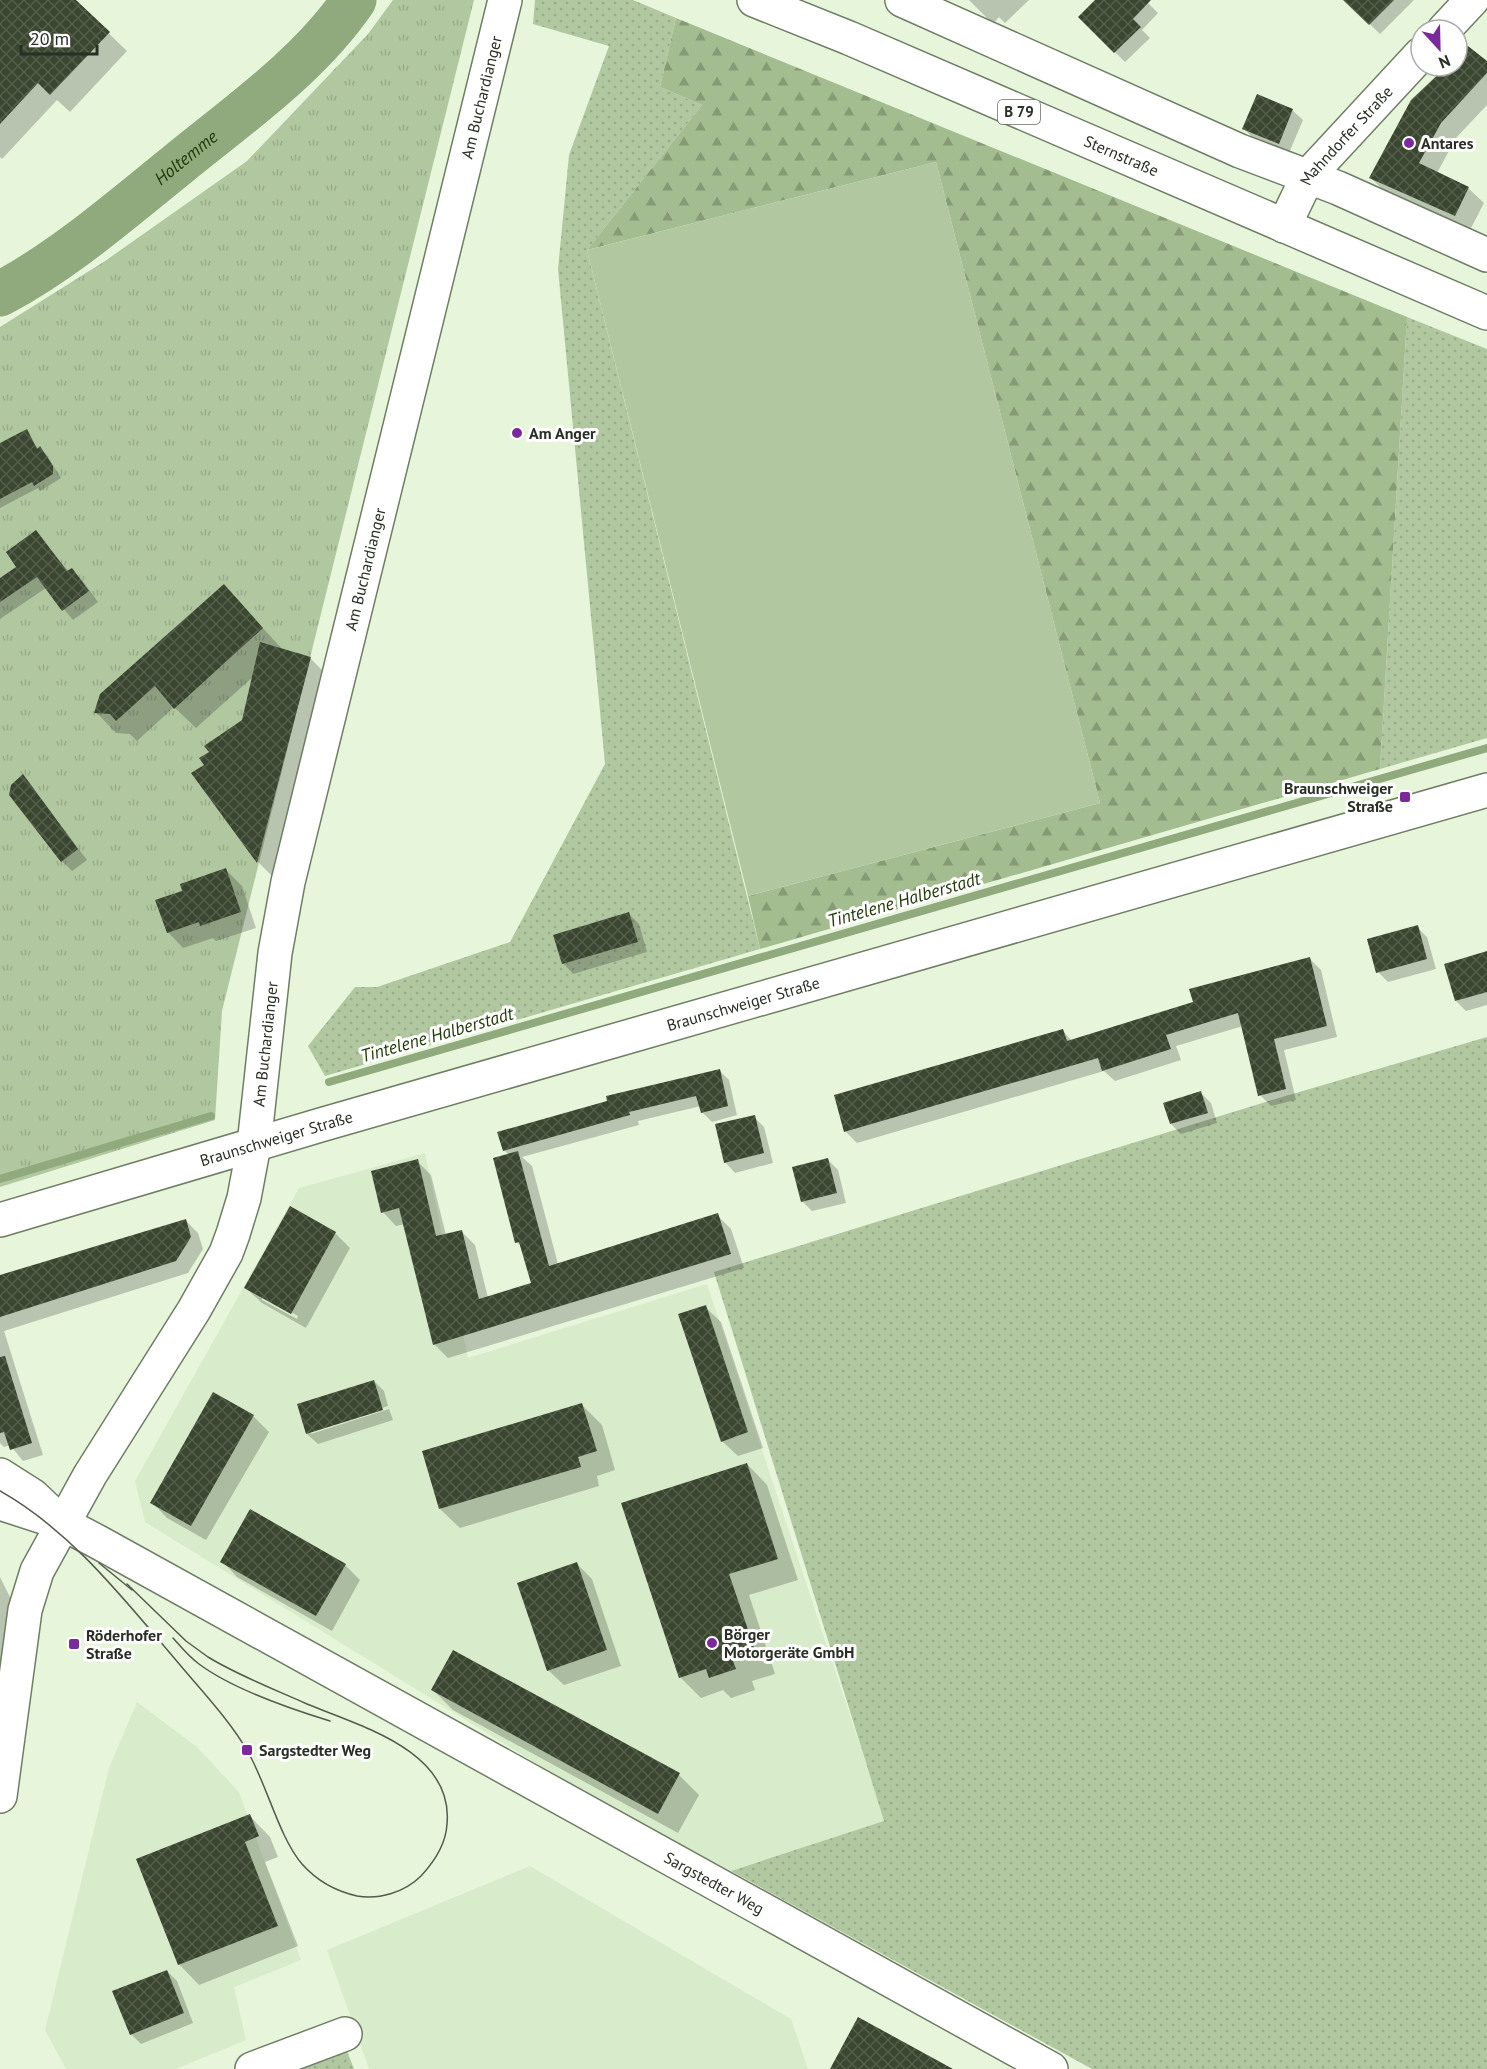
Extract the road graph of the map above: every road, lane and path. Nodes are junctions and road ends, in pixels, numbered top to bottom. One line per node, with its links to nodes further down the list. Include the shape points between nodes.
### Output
1 (505, 0): 12 (street, Am Buchardianger, via 290,871 275,953)
2 (754, 0): 8 (street, Sternstraße / B 79)
3 (1472, 0): 5 (street)
4 (910, 2): 7 (street, via 1240,151)
5 (1455, 18)
6 (1409, 67): 7 (street, Mahndorfer Straße)
7 (1308, 176): 8 (street, Mahndorfer Straße); 9 (street)
8 (1284, 226): 10 (street, Sternstraße / B 79)
9 (1487, 255)
10 (1487, 313)
11 (1487, 790): 12 (street, Braunschweiger Straße)
12 (254, 1145): 13 (street, Braunschweiger Straße); 16 (street, via 244,1198 226,1252)
13 (0, 1220)
14 (0, 1475): 16 (street, via 33,1496)
15 (0, 1503): 16 (street)
16 (62, 1523): 17 (street, via 37,1570 25,1610); 20 (street, Sargstedter Weg)
17 (0, 1796)
18 (345, 2034): 19 (street)
19 (252, 2069)
20 (1051, 2069)

